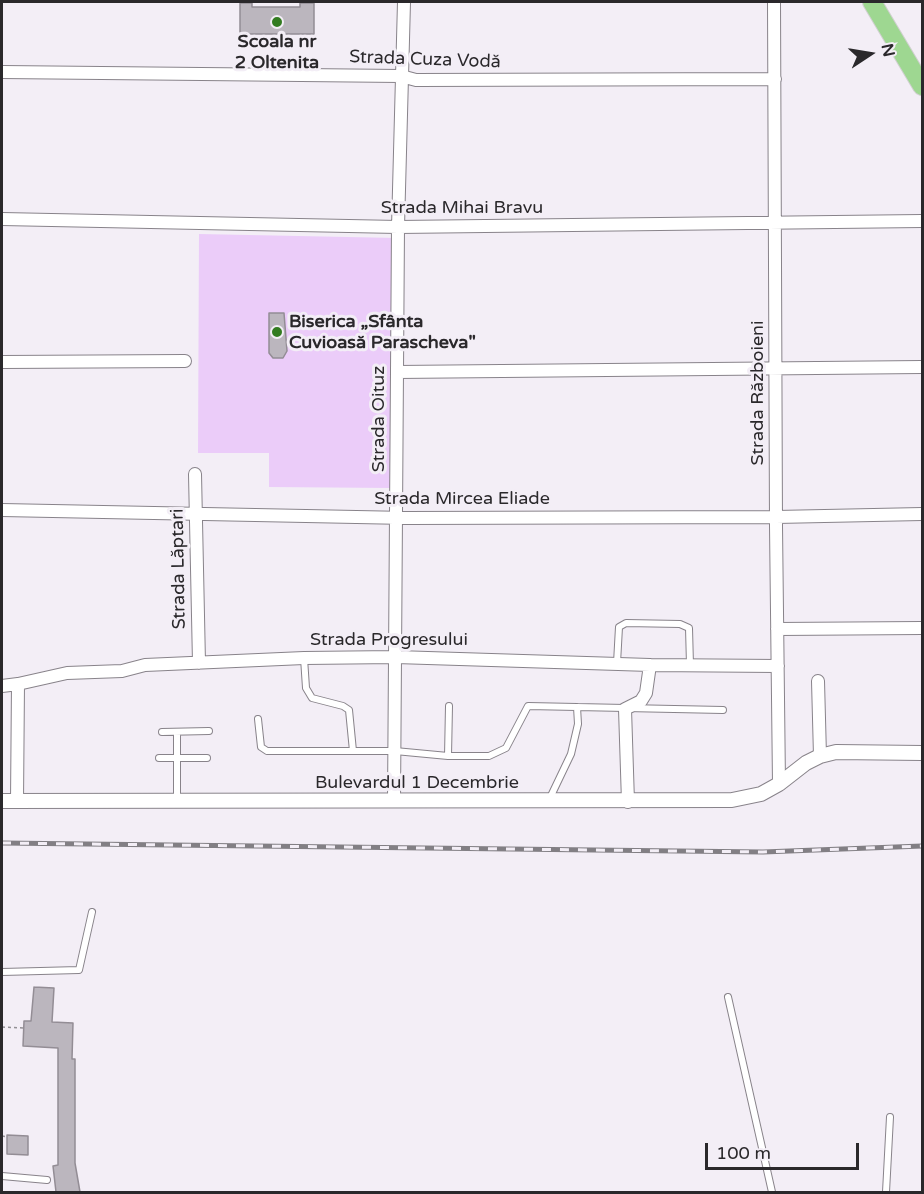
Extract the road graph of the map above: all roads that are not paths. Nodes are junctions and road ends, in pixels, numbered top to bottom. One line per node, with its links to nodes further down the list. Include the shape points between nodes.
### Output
1 (404, 2): 5 (street, Strada Oituz)
2 (774, 2): 6 (street, Strada Războieni)
3 (872, 2): 7 (main road)
4 (2, 72): 5 (street, Strada Cuza Vodă)
5 (401, 76): 6 (street, Strada Cuza Vodă, via 416,80); 11 (street, Strada Oituz)
6 (775, 79): 10 (street, Strada Războieni)
7 (922, 86)
8 (2, 219): 11 (street, Strada Mihai Bravu)
9 (922, 221): 10 (street, Strada Mihai Bravu)
10 (776, 223): 11 (street, Strada Mihai Bravu); 15 (street, Strada Războieni)
11 (398, 227): 16 (street, Strada Oituz)
12 (185, 361): 13 (street)
13 (2, 362)
14 (922, 367): 15 (street)
15 (776, 369): 16 (street); 21 (street, Strada Războieni)
16 (397, 372): 22 (street, Strada Oituz)
17 (195, 474): 19 (street, Strada Lăptari)
18 (2, 510): 19 (street, Strada Mircea Eliade)
19 (196, 513): 22 (street, Strada Mircea Eliade); 27 (street, Strada Lăptari)
20 (922, 513): 21 (street, Strada Mircea Eliade)
21 (776, 517): 22 (street, Strada Mircea Eliade); 24 (street, Strada Războieni)
22 (397, 518): 25 (street, Strada Oituz)
23 (922, 628): 24 (street)
24 (777, 629): 31 (street, Strada Războieni)
25 (396, 657): 26 (street, Strada Progresului); 28 (street, Strada Progresului); 44 (street, Strada Oituz)
26 (304, 658): 27 (street, Strada Progresului); 43 (lane, via 306,688 312,698 349,710)
27 (199, 663): 33 (street, Strada Progresului, via 67,673)
28 (616, 663): 29 (street, Strada Progresului); 30 (lane, via 619,627 626,623 680,624 689,628)
29 (650, 665): 30 (street, Strada Progresului); 37 (street, via 646,693 641,701)
30 (690, 665): 31 (street, Strada Progresului)
31 (778, 666): 51 (street, Strada Războieni)
32 (818, 681): 47 (street)
33 (18, 684): 34 (street, Strada Progresului); 53 (street)
34 (2, 686)
35 (449, 706): 46 (lane)
36 (577, 707): 37 (lane); 46 (lane, via 528,706 506,748 489,756); 56 (lane, via 578,724 571,754)
37 (625, 709): 38 (lane); 57 (street)
38 (723, 710)
39 (258, 719): 43 (lane, via 261,747 267,751)
40 (209, 731): 42 (lane)
41 (162, 732): 42 (lane)
42 (177, 732): 49 (lane)
43 (353, 751): 44 (lane)
44 (395, 751): 46 (lane); 55 (street, Strada Oituz)
45 (922, 753): 47 (street, Bulevardul 1 Decembrie, via 836,752)
46 (448, 756)
47 (820, 756): 51 (street, Bulevardul 1 Decembrie)
48 (159, 758): 49 (lane)
49 (177, 758): 50 (lane); 54 (lane)
50 (207, 758)
51 (779, 784): 57 (street, Bulevardul 1 Decembrie, via 761,794 732,800)
52 (2, 801): 53 (street, Bulevardul 1 Decembrie)
53 (17, 801): 54 (street, Bulevardul 1 Decembrie)
54 (177, 801): 55 (street, Bulevardul 1 Decembrie)
55 (394, 801): 56 (street, Bulevardul 1 Decembrie)
56 (549, 801): 57 (street, Bulevardul 1 Decembrie)
57 (628, 802)
58 (92, 912): 59 (lane, via 79,970)
59 (2, 972)
60 (728, 998): 64 (lane)
61 (890, 1118): 65 (lane)
62 (2, 1176): 63 (lane)
63 (47, 1180)
64 (772, 1192)
65 (886, 1192)

